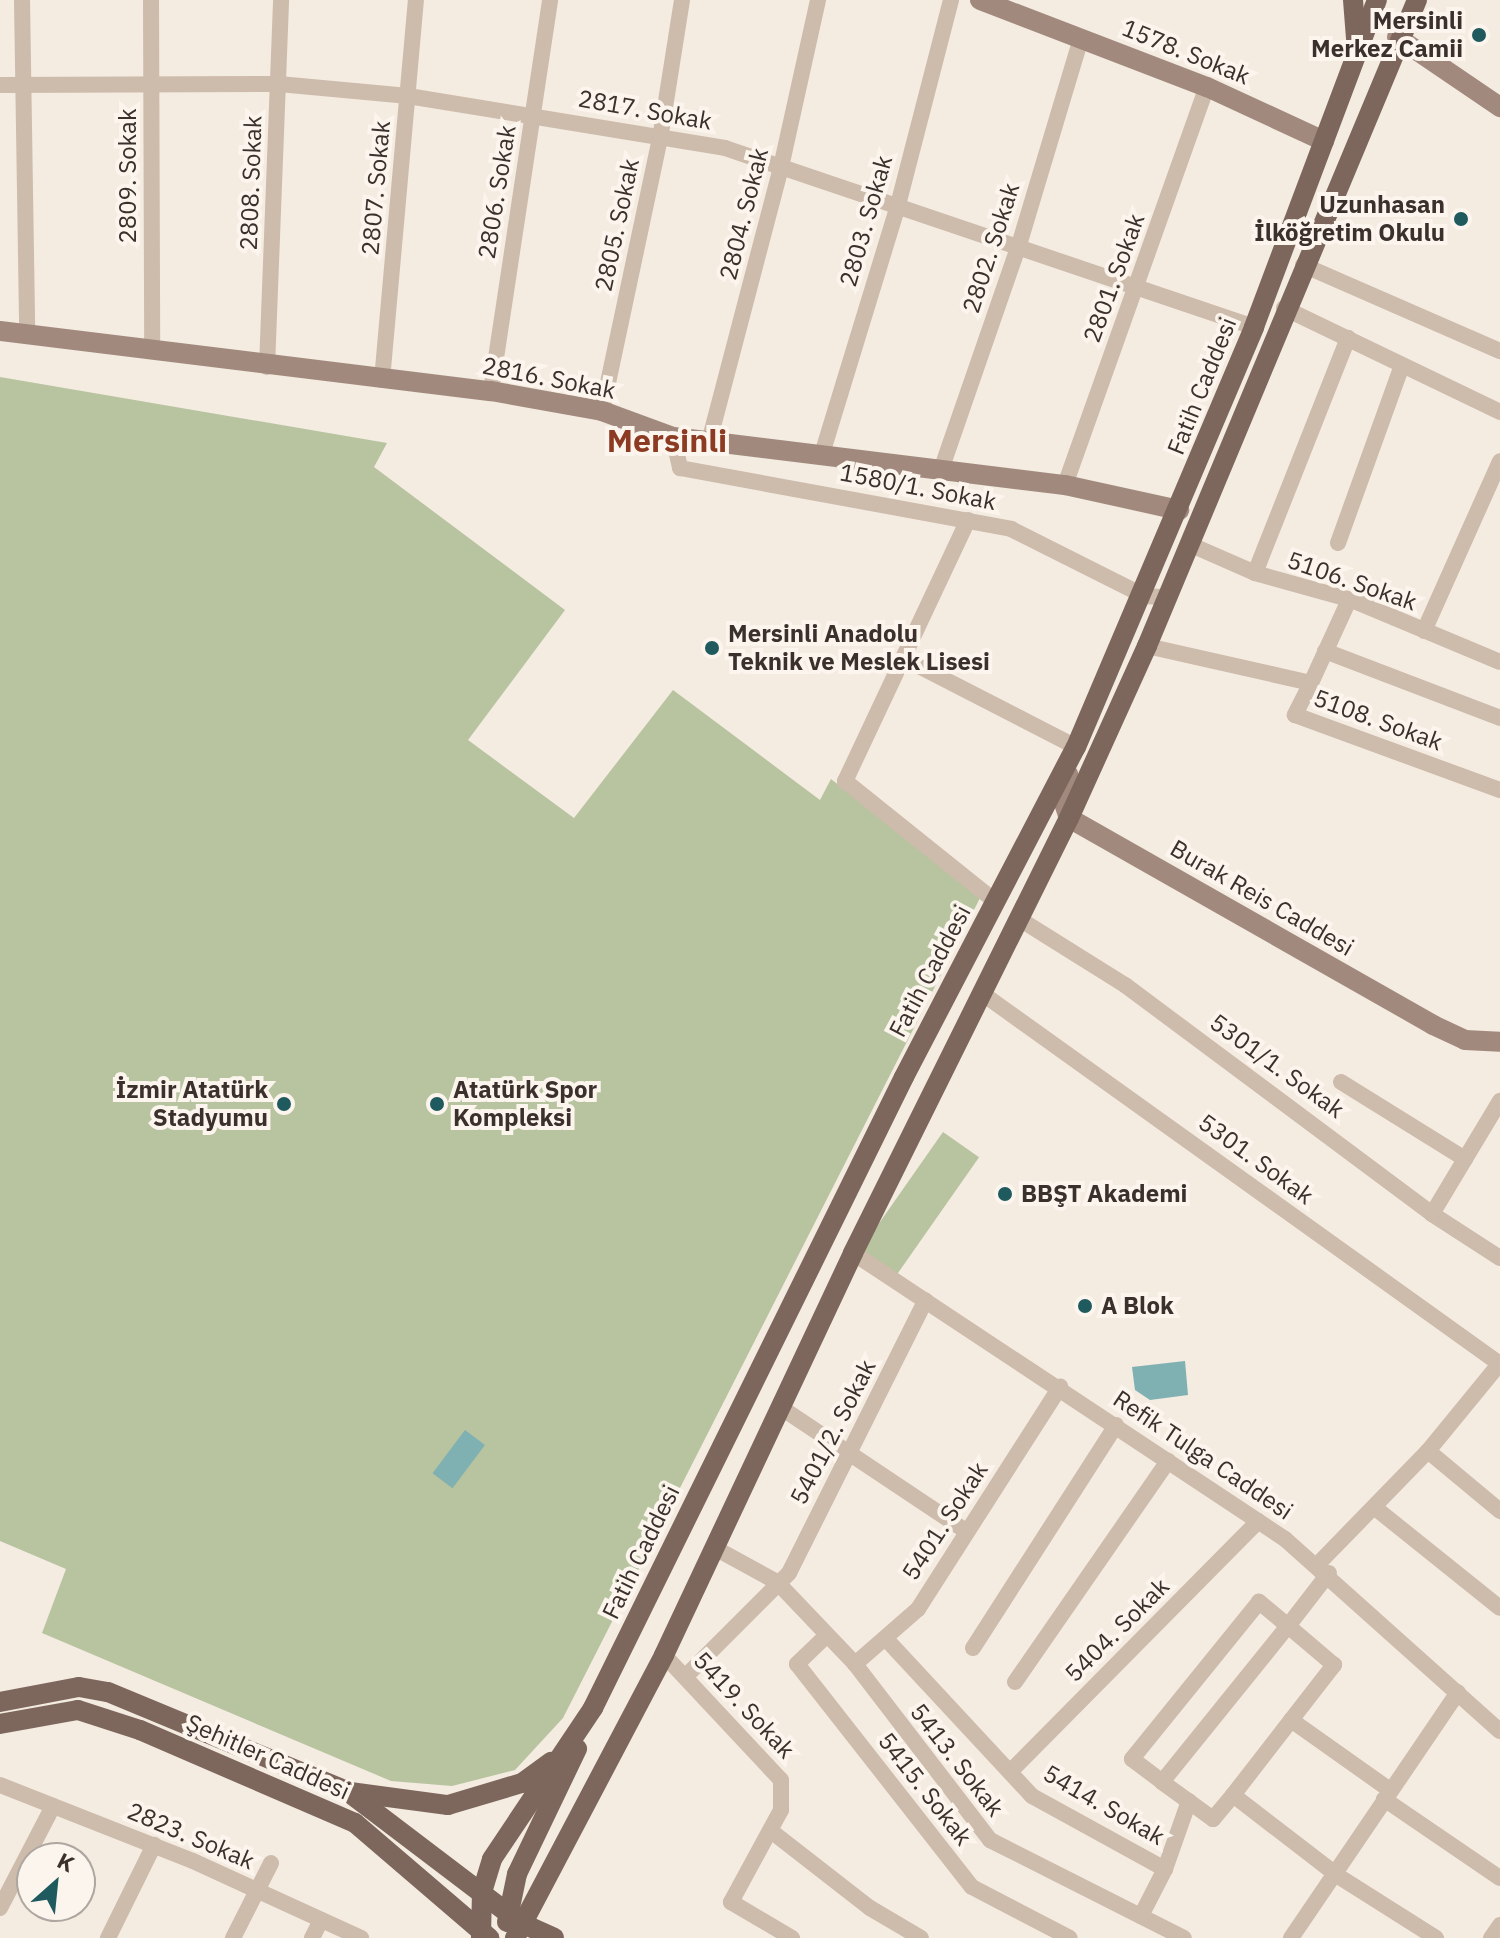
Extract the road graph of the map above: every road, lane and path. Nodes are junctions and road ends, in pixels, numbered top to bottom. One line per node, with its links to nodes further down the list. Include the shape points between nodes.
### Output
1 (22, 0): 19 (street)
2 (151, 0): 16 (street, 2809. Sokak)
3 (281, 0): 17 (street, 2808. Sokak)
4 (416, 0): 21 (street, 2807. Sokak)
5 (550, 0): 23 (street, 2806. Sokak)
6 (682, 0): 24 (street, 2805. Sokak)
7 (818, 0): 26 (street, 2804. Sokak)
8 (951, 0): 27 (street, 2803. Sokak)
9 (980, 0): 14 (street, 1578. Sokak)
10 (1353, 0): 15 (main road)
11 (1377, 0): 15 (main road, Fatih Caddesi)
12 (1417, 0): 13 (main road, Fatih Caddesi)
13 (1397, 37): 22 (street); 29 (main road, Fatih Caddesi)
14 (1081, 38): 20 (street, 1578. Sokak); 28 (street, 2802. Sokak)
15 (1358, 55): 25 (main road, Fatih Caddesi)
16 (152, 82): 17 (street, 2817. Sokak); 19 (street, 2817. Sokak); 36 (street, 2809. Sokak)
17 (279, 84): 21 (street, 2817. Sokak); 39 (street, 2808. Sokak)
18 (0, 85): 19 (street, 2817. Sokak)
19 (23, 85): 34 (street)
20 (1207, 87): 25 (street, 1578. Sokak); 30 (street, 2801. Sokak)
21 (408, 96): 23 (street, 2817. Sokak); 40 (street, 2807. Sokak)
22 (1500, 107)
23 (533, 116): 24 (street, 2817. Sokak); 41 (street, 2806. Sokak)
24 (660, 139): 26 (street, 2817. Sokak, via 725,148); 42 (street, 2805. Sokak)
25 (1324, 141): 32 (main road, Fatih Caddesi)
26 (781, 167): 27 (street, 2817. Sokak); 45 (street, 2804. Sokak)
27 (898, 205): 28 (street, 2817. Sokak); 46 (street, 2803. Sokak)
28 (1019, 245): 30 (street, 2817. Sokak); 48 (street, 2802. Sokak)
29 (1303, 265): 31 (main road, Fatih Caddesi); 37 (street)
30 (1138, 284): 32 (street, 2817. Sokak); 49 (street, 2801. Sokak)
31 (1284, 308): 35 (street); 53 (main road, Fatih Caddesi)
32 (1254, 327): 50 (main road, Fatih Caddesi)
33 (0, 331): 34 (street, 2816. Sokak)
34 (27, 334): 36 (street, 2816. Sokak)
35 (1348, 338): 38 (street); 54 (street)
36 (152, 351): 39 (street, 2816. Sokak)
37 (1500, 351)
38 (1402, 365): 43 (street); 52 (street)
39 (267, 367): 40 (street, 2816. Sokak)
40 (382, 380): 41 (street, 2816. Sokak)
41 (491, 391): 42 (street, 2816. Sokak)
42 (602, 411): 44 (street, 2816. Sokak)
43 (1500, 412)
44 (673, 437): 45 (street, 2816. Sokak); 51 (street, 1580/1. Sokak, via 680,468)
45 (710, 438): 46 (street, 2816. Sokak)
46 (822, 454): 48 (street, 2816. Sokak)
47 (1500, 461): 58 (street)
48 (941, 470): 49 (street, 2816. Sokak)
49 (1065, 485): 50 (street, 2816. Sokak)
50 (1179, 510): 55 (main road, Fatih Caddesi)
51 (968, 520): 55 (street, 1580/1. Sokak, via 1011,529); 61 (street)
52 (1338, 543)
53 (1189, 544): 54 (street, 5106. Sokak); 56 (main road, Fatih Caddesi)
54 (1255, 573): 57 (street, 5106. Sokak)
55 (1144, 596): 56 (street, 1580/1. Sokak); 65 (main road, Fatih Caddesi)
56 (1166, 597): 59 (main road, Fatih Caddesi)
57 (1348, 602): 58 (street, 5106. Sokak); 60 (street)
58 (1424, 631): 62 (street, 5106. Sokak)
59 (1147, 646): 63 (street, 5108. Sokak); 67 (main road, Fatih Caddesi)
60 (1325, 651): 63 (street); 64 (street)
61 (903, 658): 65 (street); 68 (street, via 845,781)
62 (1500, 662)
63 (1311, 683): 66 (street, 5108. Sokak, via 1295,715)
64 (1500, 718)
65 (1076, 747): 67 (street, via 1061,794); 68 (main road, Fatih Caddesi)
66 (1500, 790)
67 (1069, 818): 69 (main road, Fatih Caddesi); 71 (street, Burak Reis Caddesi, via 1433,1025 1465,1040)
68 (996, 902): 104 (main road, Fatih Caddesi)
69 (1021, 920): 70 (main road, Fatih Caddesi); 75 (street, 5301/1. Sokak, via 1125,985)
70 (983, 994): 76 (main road, Fatih Caddesi); 79 (street, 5301. Sokak)
71 (1500, 1042)
72 (1341, 1082): 74 (street)
73 (1500, 1101): 74 (street)
74 (1465, 1159): 75 (street)
75 (1432, 1214): 77 (street, 5301/1. Sokak)
76 (853, 1253): 78 (street, Refik Tulga Caddesi); 81 (main road, Fatih Caddesi)
77 (1500, 1258)
78 (926, 1300): 80 (street, Refik Tulga Caddesi); 84 (street, 5401/2. Sokak)
79 (1500, 1363): 83 (street)
80 (1060, 1387): 82 (street, Refik Tulga Caddesi); 89 (street, 5401. Sokak)
81 (780, 1407): 84 (street); 90 (main road, Fatih Caddesi)
82 (1116, 1425): 85 (street, Refik Tulga Caddesi); 97 (street)
83 (1428, 1451): 86 (street); 87 (street)
84 (850, 1452): 89 (street); 92 (street, 5401/2. Sokak, via 789,1573)
85 (1168, 1461): 88 (street, Refik Tulga Caddesi); 101 (street)
86 (1374, 1507): 91 (street); 93 (street)
87 (1500, 1511)
88 (1258, 1521): 91 (street, Refik Tulga Caddesi); 108 (street, 5404. Sokak)
89 (966, 1531): 96 (street, 5401. Sokak, via 918,1609)
90 (713, 1547): 92 (street); 98 (main road, Fatih Caddesi)
91 (1323, 1569): 94 (street); 102 (street, Refik Tulga Caddesi)
92 (777, 1582): 95 (street, 5413. Sokak); 100 (street, 5401/2. Sokak)
93 (1500, 1608)
94 (1288, 1626): 105 (street, via 1334,1665); 109 (street); 109 (street, via 1259,1602 1132,1759)
95 (825, 1637): 99 (street, 5413. Sokak); 136 (street, 5415. Sokak, via 797,1664 972,1887)
96 (887, 1640): 99 (street, 5401. Sokak, via 879,1640); 108 (street, 5414. Sokak)
97 (973, 1648)
98 (664, 1655): 100 (street, 5419. Sokak); 128 (main road, Fatih Caddesi)
99 (855, 1664): 125 (street, 5413. Sokak, via 990,1840)
100 (685, 1677): 116 (street, 5419. Sokak, via 781,1780 781,1810)
101 (1015, 1682)
102 (1458, 1692): 107 (street, Refik Tulga Caddesi); 112 (street)
103 (0, 1702): 111 (main road, Şehitler Caddesi, via 79,1687 108,1692)
104 (593, 1708): 111 (main road, via 553,1760 522,1783 472,1801 415,1803); 123 (main road, Fatih Caddesi, via 492,1859); 128 (main road, via 517,1874)
105 (1291, 1720): 112 (street); 113 (street)
106 (0, 1724): 128 (main road, Şehitler Caddesi, via 78,1710 140,1730 355,1823)
107 (1500, 1731)
108 (1010, 1772): 119 (street, 5414. Sokak, via 1032,1796)
109 (1162, 1782): 114 (street)
110 (0, 1785): 115 (street, 2823. Sokak)
111 (347, 1791): 123 (main road, Şehitler Caddesi)
112 (1387, 1794): 120 (street); 121 (street)
113 (1233, 1795): 114 (street, via 1213,1819); 120 (street)
114 (1189, 1801): 119 (street)
115 (53, 1806): 117 (street, 2823. Sokak); 124 (street)
116 (771, 1831): 134 (street, 5419. Sokak, via 731,1902); 135 (street, via 870,1908)
117 (154, 1845): 122 (street, 2823. Sokak); 129 (street)
118 (271, 1863): 122 (street)
119 (1165, 1869): 125 (street, 5414. Sokak)
120 (1335, 1871): 138 (street); 139 (street)
121 (1500, 1878)
122 (257, 1891): 126 (street, 2823. Sokak); 130 (street)
123 (482, 1892): 128 (main road, Şehitler Caddesi); 128 (main road, Fatih Caddesi)
124 (0, 1908)
125 (1141, 1916): 137 (street, 5413. Sokak)
126 (321, 1920): 131 (street); 132 (street, 2823. Sokak)
127 (1500, 1925): 140 (street)
128 (502, 1930): 133 (main road)
129 (108, 1938)
130 (233, 1938)
131 (312, 1938)
132 (361, 1938)
133 (554, 1938)
134 (792, 1938)
135 (921, 1938)
136 (1070, 1938)
137 (1184, 1938)
138 (1291, 1938)
139 (1436, 1938)
140 (1491, 1938)

